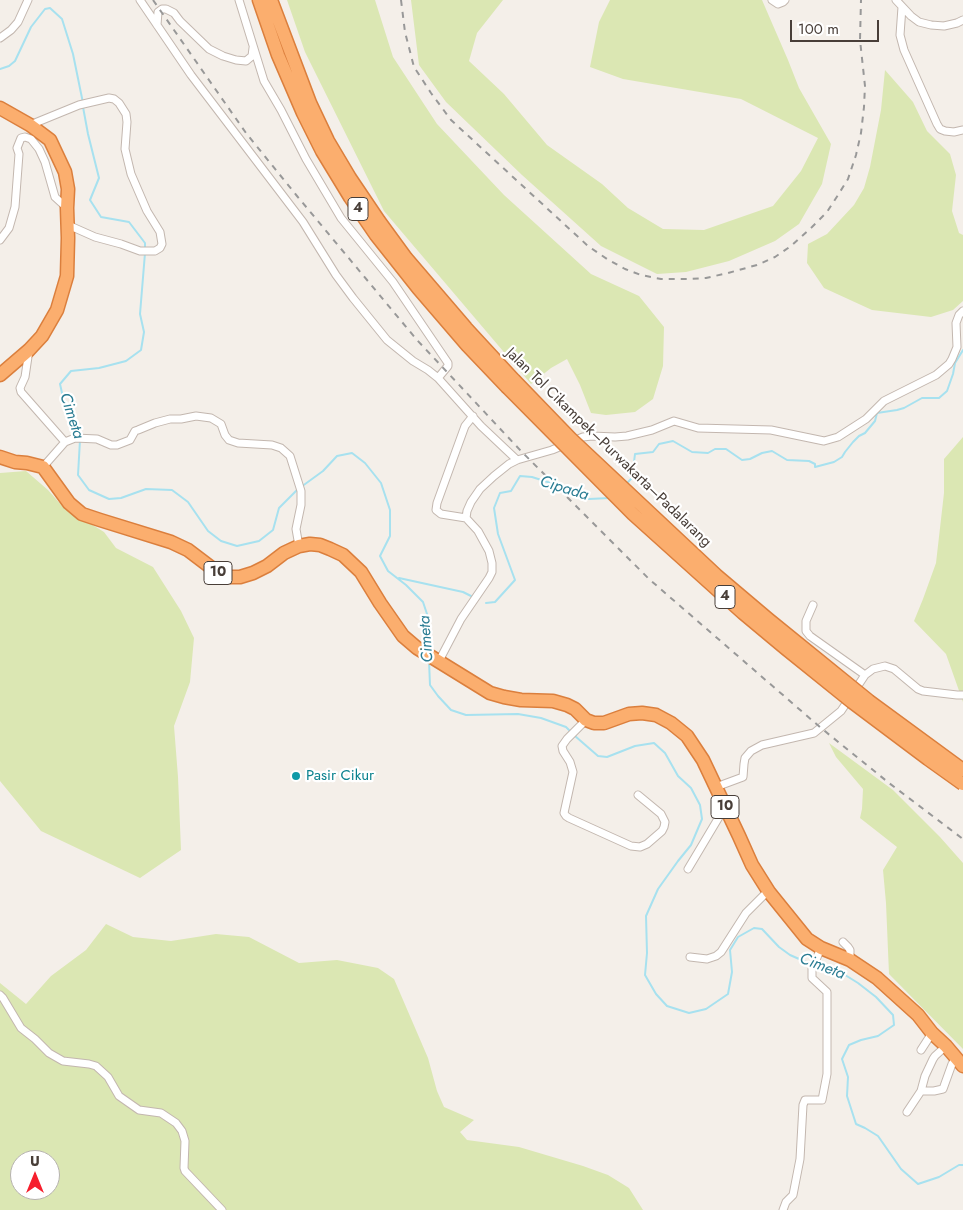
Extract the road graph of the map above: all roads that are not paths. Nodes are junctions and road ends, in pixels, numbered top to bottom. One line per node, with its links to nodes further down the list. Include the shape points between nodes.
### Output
1 (28, 0): 12 (street, via 18,22)
2 (140, 0): 11 (street)
3 (239, 0): 13 (street)
4 (259, 0): 24 (highway, Jalan Tol Cikampek–Purwakarta–Padalarang / 4, via 303,113 350,197 418,288 468,345)
5 (271, 0): 24 (highway, Jalan Tol Cikampek–Purwakarta–Padalarang / 4, via 310,103 350,178 406,258)
6 (772, 0): 7 (street, via 778,4)
7 (785, 0)
8 (896, 0): 9 (street)
9 (902, 7): 10 (street, via 919,22 931,26); 16 (street, via 900,35 904,50 937,124 946,132)
10 (963, 20)
11 (157, 25): 13 (street, via 158,12 166,9 210,49 223,56 246,61 252,56); 23 (street, via 303,222 353,298 387,340)
12 (0, 38)
13 (254, 47): 23 (street, via 264,81 341,218 393,282 448,363)
14 (0, 108): 15 (highway)
15 (30, 125): 17 (highway, via 50,140 65,172); 18 (street, via 79,104 114,99 126,114 125,149 131,174 160,232 162,244 155,251 140,251)
16 (963, 130)
17 (67, 208): 18 (highway); 19 (street, via 55,197 39,149 31,139 20,138 15,207 9,228)
18 (68, 225): 21 (highway, via 67,276 57,310 42,336)
19 (0, 240)
20 (963, 311): 28 (street, via 956,323 957,348 950,362 936,375 884,401 866,419 838,437 824,441 771,430 698,428 674,421 627,436 583,437 542,454)
21 (29, 350): 22 (highway); 26 (street, via 21,392)
22 (0, 375)
23 (438, 378): 25 (street)
24 (510, 384): 37 (highway, Jalan Tol Cikampek–Purwakarta–Padalarang / 4, bridge, via 716,575 869,701); 38 (highway, Jalan Tol Cikampek–Purwakarta–Padalarang / 4, bridge, via 633,514 743,613 852,702)
25 (473, 416): 28 (street); 30 (street, via 465,426 436,510 441,514)
26 (64, 442): 29 (street); 31 (street, via 86,438 117,445 130,440 135,431 155,423 196,416 211,418 221,424 225,435 238,444 281,448 290,456 299,488 301,505 296,529)
27 (0, 457): 29 (highway)
28 (517, 460): 30 (street, via 480,490 471,502)
29 (43, 467): 31 (highway, 10, via 69,503 82,514 171,542 229,577 253,573)
30 (466, 518): 33 (street, via 486,544 492,572)
31 (299, 546): 33 (highway, 10, via 320,545 343,555 361,572 403,636)
32 (813, 605): 34 (street, via 806,621 806,631)
33 (436, 659): 36 (highway, 10, via 490,693 567,705 575,709)
34 (866, 674): 35 (street, via 886,666 923,691); 39 (street, via 841,710 814,734 750,750 745,758 743,777)
35 (963, 695)
36 (583, 723): 39 (highway, 10, via 604,723 629,714 660,717 687,736); 40 (street, via 562,746 573,772 564,813 631,846 640,846 662,831 665,822 661,814)
37 (963, 770)
38 (963, 784)
39 (716, 787): 41 (highway, 10)
40 (638, 795)
41 (725, 808): 42 (street); 43 (highway, 10)
42 (688, 868)
43 (768, 891): 45 (highway, 10, via 806,939); 46 (street, via 746,913 721,952 707,959)
44 (843, 942): 47 (street, via 850,950)
45 (821, 948): 47 (highway, 10); 56 (street, via 812,969 812,978 828,992 827,1074 822,1100 805,1100 803,1105 800,1159 793,1195)
46 (690, 956)
47 (850, 960): 49 (highway, 10, via 892,990)
48 (0, 995): 55 (street, via 21,1028 49,1053 63,1062 96,1066 120,1096 139,1110 161,1114 176,1122 185,1140 185,1171)
49 (932, 1033): 50 (highway, 10); 51 (street)
50 (946, 1046): 52 (highway, 10); 53 (street, via 933,1059)
51 (921, 1050)
52 (960, 1062): 53 (street, via 952,1064 943,1089)
53 (921, 1091): 54 (street)
54 (907, 1112)
55 (222, 1210)
56 (783, 1210)

